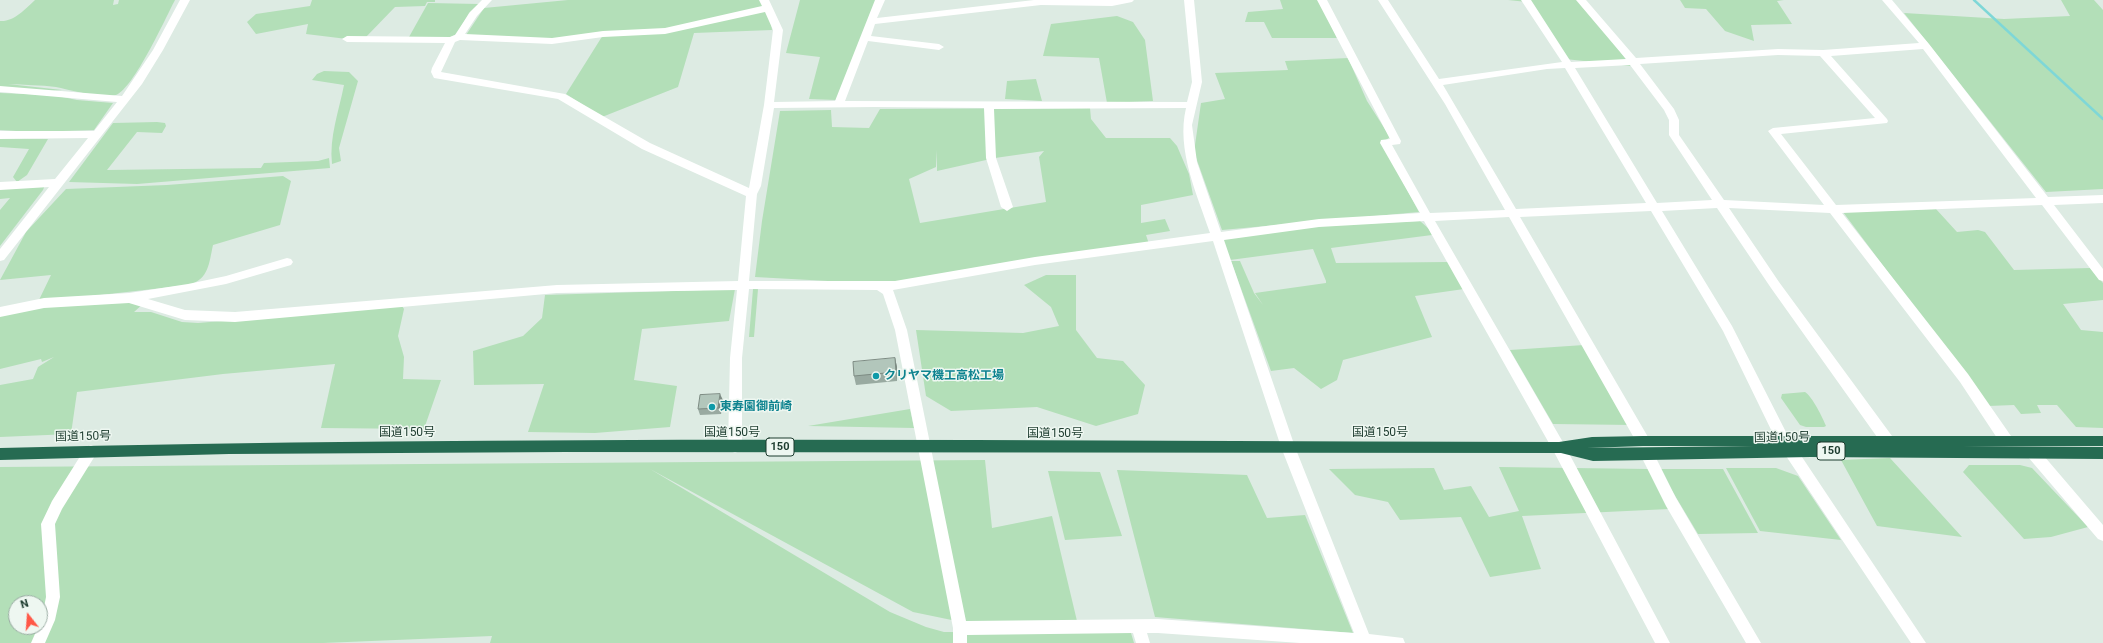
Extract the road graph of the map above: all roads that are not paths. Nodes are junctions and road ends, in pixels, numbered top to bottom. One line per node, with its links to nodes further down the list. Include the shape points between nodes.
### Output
1 (184, 0): 24 (street, via 158,50)
2 (487, 0): 14 (street)
3 (880, 0): 13 (street)
4 (1129, 0): 12 (street, via 1112,3)
5 (1188, 0): 28 (street, via 1197,82)
6 (1322, 0): 41 (street, via 1396,141 1386,143)
7 (1383, 0): 22 (street)
8 (1526, 0): 21 (street)
9 (1581, 0): 20 (street)
10 (1887, 0): 18 (street)
11 (766, 4): 14 (street, via 665,31 603,34 552,41); 26 (street, via 778,30)
12 (991, 4): 13 (street)
13 (871, 22): 15 (street)
14 (455, 38): 16 (street); 33 (street, via 437,68 438,76 561,96 646,146)
15 (865, 38): 17 (street); 25 (street)
16 (347, 39)
17 (939, 46)
18 (1926, 46): 19 (street); 35 (street)
19 (1823, 53): 20 (street, via 1778,52); 39 (street, via 1883,121 1773,131)
20 (1633, 62): 21 (street); 36 (street, via 1669,109 1674,120 1674,134)
21 (1569, 66): 22 (street, via 1508,71); 38 (street)
22 (1437, 83): 40 (street)
23 (0, 89): 24 (street)
24 (124, 99): 29 (street)
25 (839, 103): 26 (street); 27 (street)
26 (769, 105): 33 (street, via 756,186)
27 (989, 105): 28 (street); 37 (street, via 991,158)
28 (1192, 105): 42 (street, via 1187,124 1190,152)
29 (96, 134): 30 (street); 31 (street)
30 (0, 135)
31 (57, 183): 32 (street); 43 (street)
32 (0, 186)
33 (752, 194): 46 (street)
34 (2103, 198): 35 (street)
35 (2043, 201): 39 (street); 45 (street)
36 (1722, 204): 38 (street); 39 (street); 50 (street, via 1776,285)
37 (1007, 207)
38 (1654, 207): 40 (street); 53 (street, via 1728,329)
39 (1834, 209): 51 (street, via 1964,378)
40 (1512, 213): 41 (street); 56 (street)
41 (1427, 216): 42 (street, via 1319,223); 58 (street)
42 (1218, 235): 47 (street); 55 (street)
43 (0, 257)
44 (287, 262): 48 (street, via 226,280)
45 (2103, 277)
46 (744, 285): 47 (street); 48 (street, via 557,289 235,317 185,315); 54 (street, via 736,358)
47 (879, 286): 57 (street, via 888,291 901,330)
48 (129, 298): 49 (street, via 44,304)
49 (0, 312)
50 (1887, 440): 51 (highway, 国道150号 / 150); 53 (highway, 国道150号 / 150)
51 (2006, 440): 52 (highway, 国道150号 / 150)
52 (2103, 441)
53 (1786, 446): 56 (highway, 国道150号 / 150); 60 (highway, 国道150号 / 150); 72 (street)
54 (734, 447): 57 (highway, 国道150号 / 150); 59 (highway, 国道150号 / 150, via 229,448)
55 (1288, 447): 57 (highway, 国道150号 / 150); 58 (highway, 国道150号 / 150); 66 (street)
56 (1645, 447): 58 (highway, 国道150号 / 150, via 1593,455); 71 (street, via 1671,502)
57 (925, 448): 65 (street)
58 (1559, 448): 70 (street)
59 (91, 451): 62 (highway, 国道150号 / 150); 67 (street, via 48,524 53,597 48,620)
60 (2033, 452): 61 (highway, 国道150号 / 150); 63 (street)
61 (2103, 453)
62 (0, 454)
63 (2103, 535)
64 (1138, 626): 65 (street); 66 (street); 68 (street)
65 (960, 636)
66 (1365, 642): 69 (street)
67 (38, 643)
68 (1143, 643)
69 (1398, 643)
70 (1663, 643)
71 (1754, 643)
72 (1919, 643)

